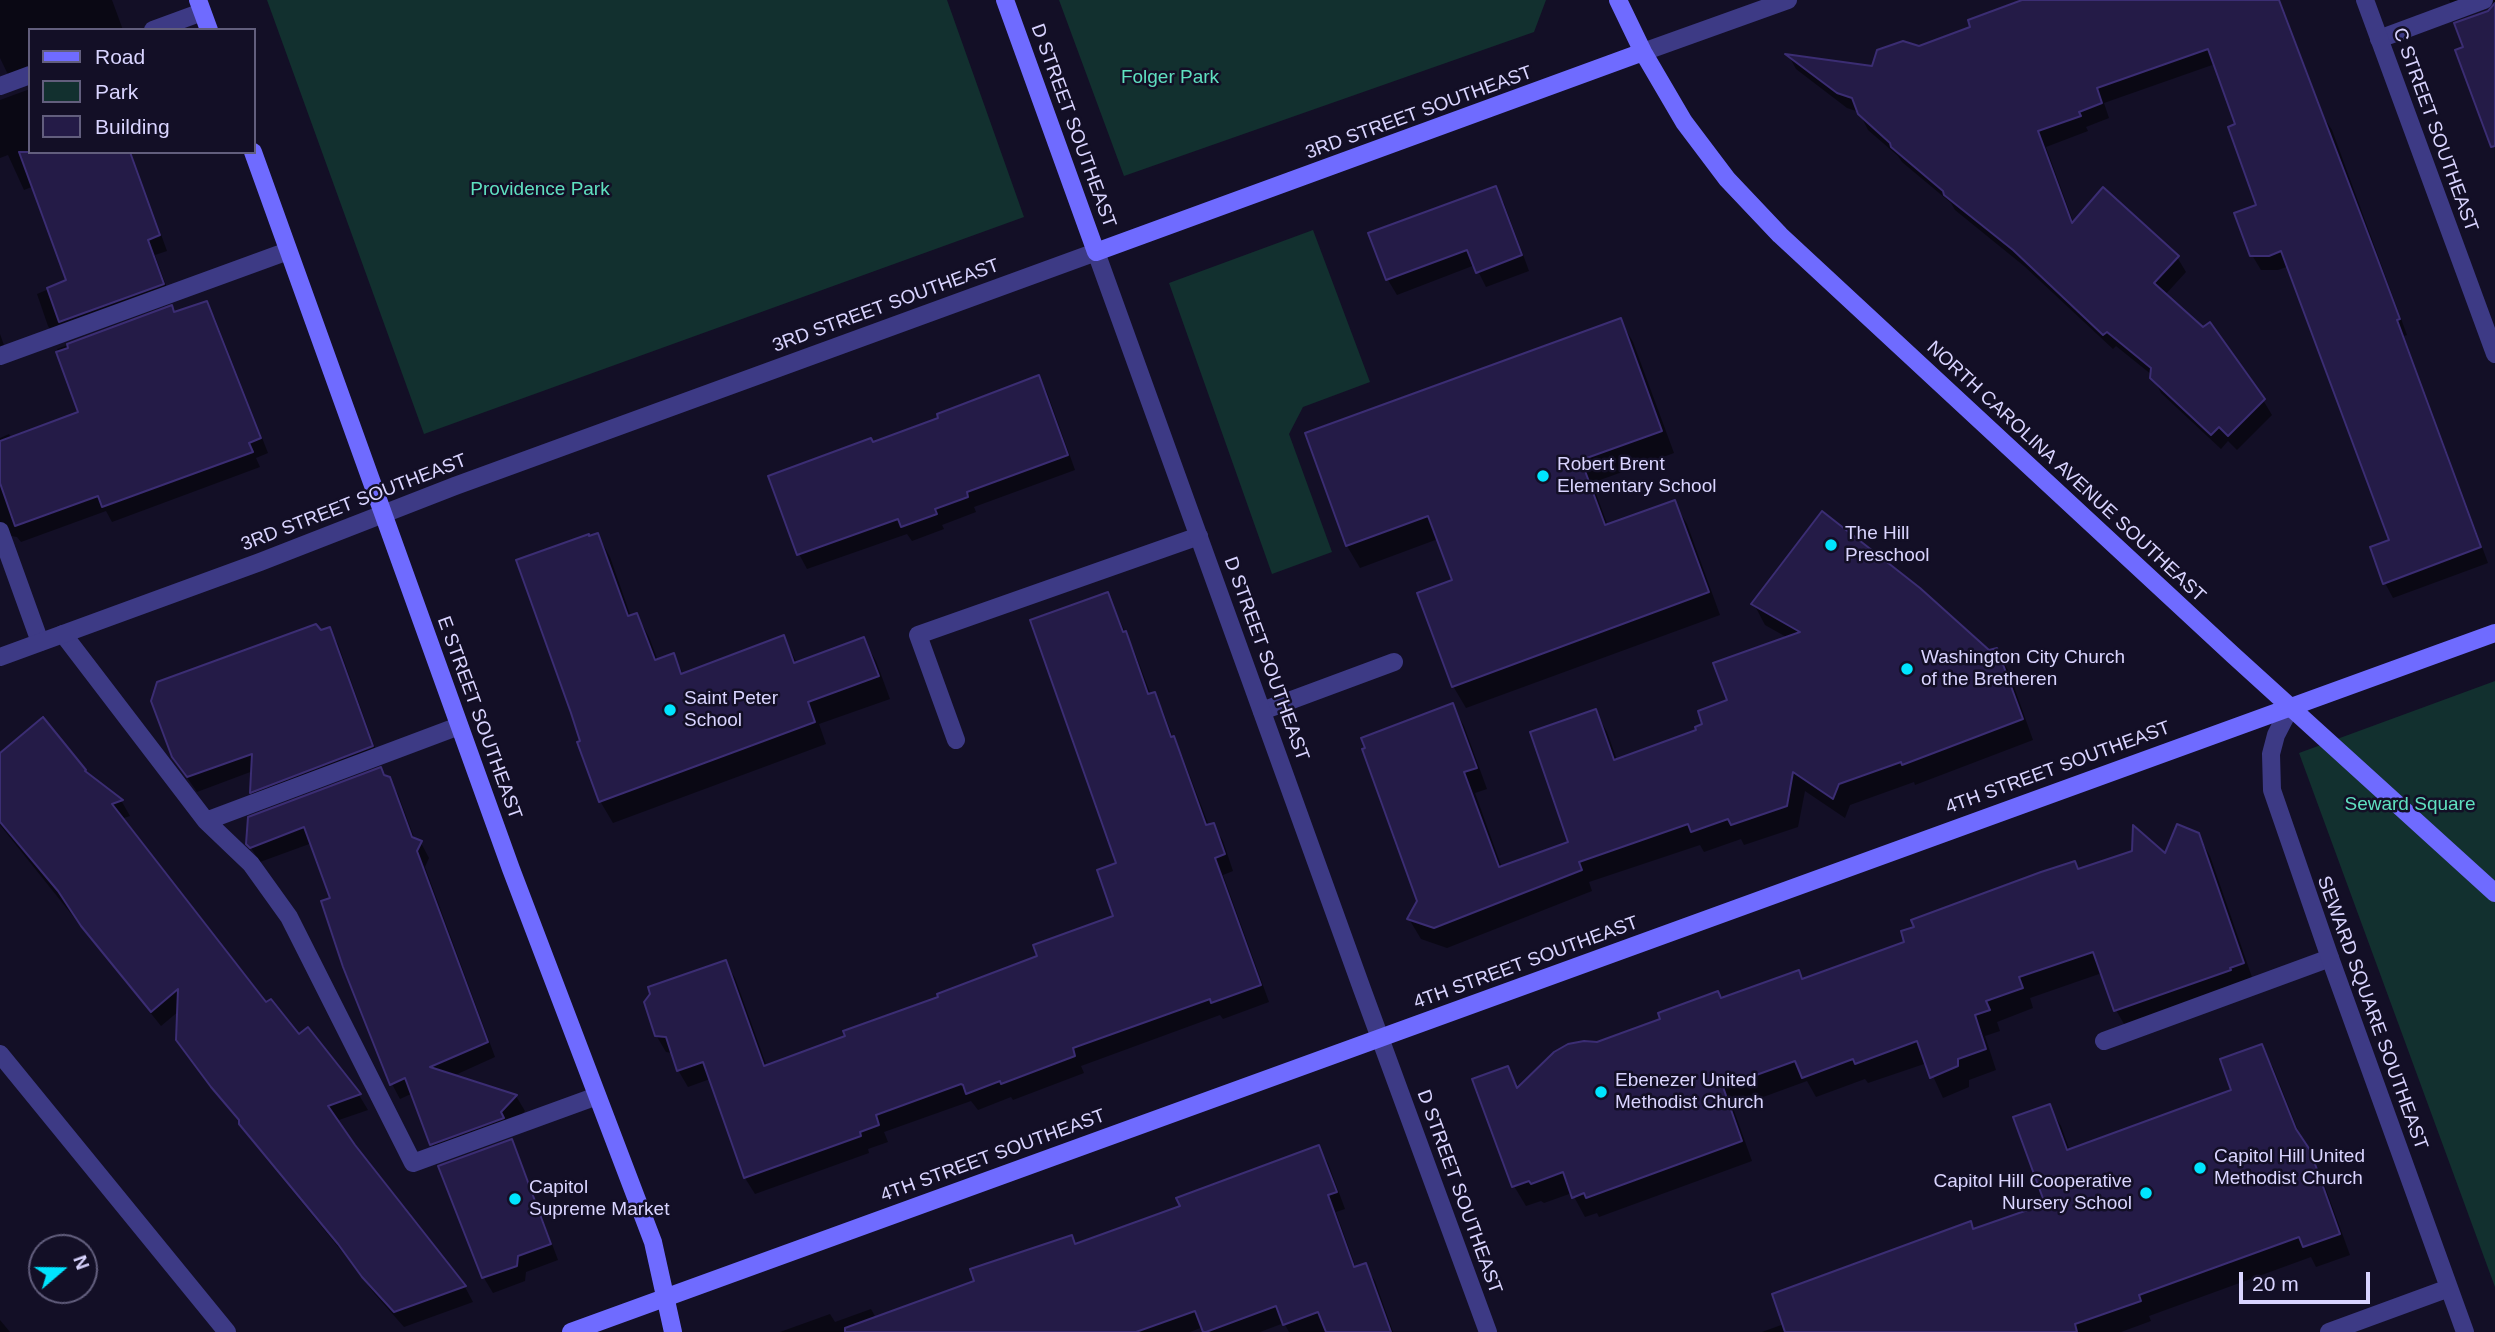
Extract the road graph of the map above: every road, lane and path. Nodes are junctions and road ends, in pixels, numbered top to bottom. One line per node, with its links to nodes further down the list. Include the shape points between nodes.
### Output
1 (1005, 0): 15 (street, D STREET SOUTHEAST)
2 (1618, 0): 10 (street)
3 (1787, 0): 10 (street, 3RD STREET SOUTHEAST)
4 (2365, 0): 9 (street, C STREET SOUTHEAST)
5 (2484, 0): 9 (street)
6 (200, 6): 7 (street); 8 (street)
7 (157, 28)
8 (208, 28)
9 (2379, 39): 16 (street, C STREET SOUTHEAST)
10 (1643, 52): 15 (street, 3RD STREET SOUTHEAST); 26 (street, NORTH CAROLINA AVENUE SOUTHEAST, via 1704,148 1780,235)
11 (28, 76): 12 (street)
12 (0, 86)
13 (254, 154): 14 (street, E STREET SOUTHEAST)
14 (288, 251): 17 (street); 18 (street, E STREET SOUTHEAST)
15 (1096, 252): 18 (street, 3RD STREET SOUTHEAST); 20 (street, D STREET SOUTHEAST)
16 (2495, 354)
17 (0, 356)
18 (382, 515): 21 (street, 3RD STREET SOUTHEAST); 28 (street, E STREET SOUTHEAST)
19 (0, 531): 23 (street)
20 (1199, 536): 27 (street, D STREET SOUTHEAST); 29 (street, via 918,635)
21 (63, 634): 23 (street, 3RD STREET SOUTHEAST); 30 (street)
22 (2495, 634): 26 (street, 4TH STREET SOUTHEAST)
23 (40, 642): 24 (street, 3RD STREET SOUTHEAST)
24 (0, 657)
25 (1394, 662): 27 (street)
26 (2291, 706): 31 (street, NORTH CAROLINA AVENUE SOUTHEAST); 32 (street, SEWARD SQUARE SOUTHEAST, via 2271,754 2272,790); 33 (street, 4TH STREET SOUTHEAST)
27 (1262, 711): 33 (street, D STREET SOUTHEAST)
28 (459, 726): 30 (street); 36 (street, E STREET SOUTHEAST)
29 (956, 740)
30 (206, 821): 36 (street, via 251,864 289,918 413,1163)
31 (2495, 893)
32 (2330, 958): 34 (street); 37 (street, SEWARD SQUARE SOUTHEAST)
33 (1380, 1038): 38 (street, 4TH STREET SOUTHEAST); 42 (street, D STREET SOUTHEAST)
34 (2104, 1041)
35 (0, 1054): 39 (street)
36 (597, 1096): 38 (street, E STREET SOUTHEAST, via 653,1242)
37 (2449, 1288): 43 (street); 44 (street, SEWARD SQUARE SOUTHEAST)
38 (664, 1297): 40 (street, 4TH STREET SOUTHEAST); 41 (street, E STREET SOUTHEAST)
39 (227, 1332)
40 (571, 1332)
41 (673, 1332)
42 (1488, 1332)
43 (2329, 1332)
44 (2465, 1332)

